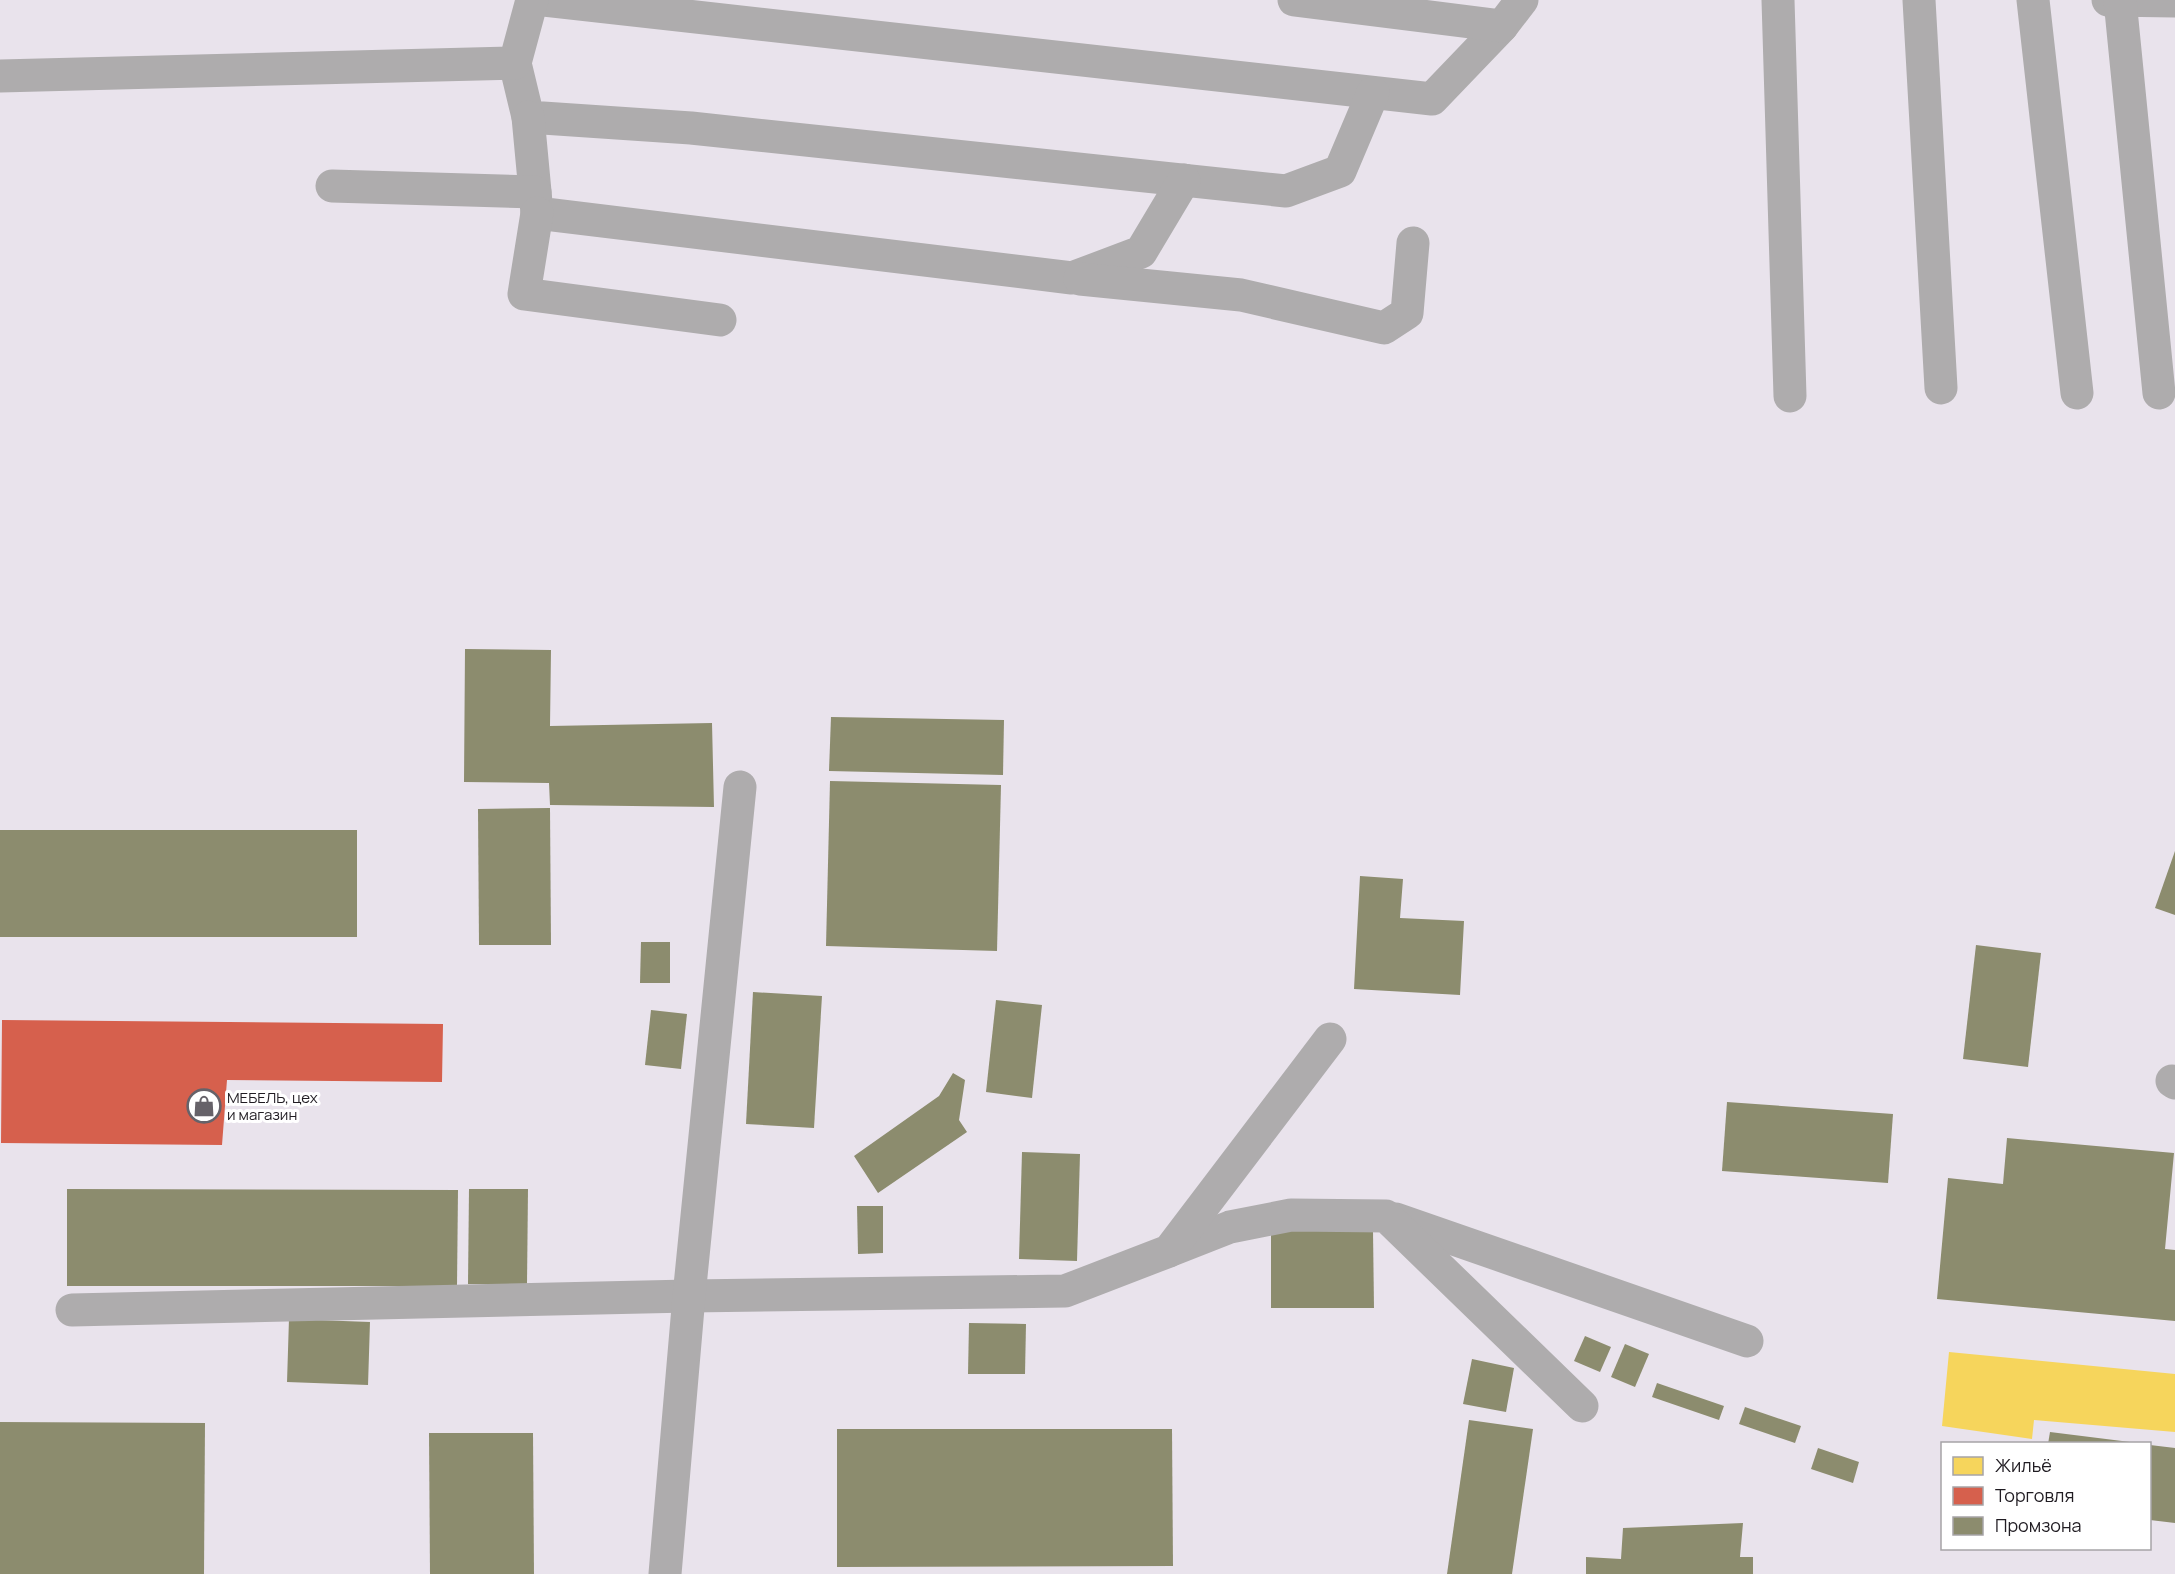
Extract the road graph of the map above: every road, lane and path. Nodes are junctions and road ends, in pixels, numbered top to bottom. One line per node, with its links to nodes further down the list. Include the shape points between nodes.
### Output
1 (532, 0): 12 (lane)
2 (544, 0): 14 (lane)
3 (1294, 0): 11 (lane)
4 (1522, 0): 11 (lane)
5 (1778, 0): 25 (lane)
6 (1919, 0): 22 (lane)
7 (2033, 0): 23 (lane)
8 (2108, 0): 9 (lane)
9 (2120, 0): 10 (lane); 24 (lane)
10 (2175, 1)
11 (1502, 26): 14 (lane, via 1432,99)
12 (515, 63): 13 (lane); 15 (lane)
13 (0, 76)
14 (1373, 93): 16 (lane, via 1340,171 1286,191)
15 (528, 117): 16 (lane, via 691,128); 18 (lane)
16 (1184, 180): 20 (lane, via 1141,252)
17 (332, 186): 18 (lane)
18 (536, 202): 20 (lane); 21 (lane, via 524,294)
19 (1413, 243): 20 (lane, via 1407,313 1384,328 1241,295)
20 (1072, 278)
21 (720, 321)
22 (1941, 388)
23 (2077, 393)
24 (2160, 393)
25 (1790, 396)
26 (740, 787): 30 (lane)
27 (1330, 1039): 29 (lane)
28 (1386, 1216): 29 (lane, via 1291,1215 1230,1227); 32 (lane); 33 (lane)
29 (1169, 1251): 30 (lane, via 1065,1291)
30 (689, 1296): 31 (lane); 34 (lane)
31 (72, 1310)
32 (1747, 1341)
33 (1582, 1406)
34 (665, 1574)

